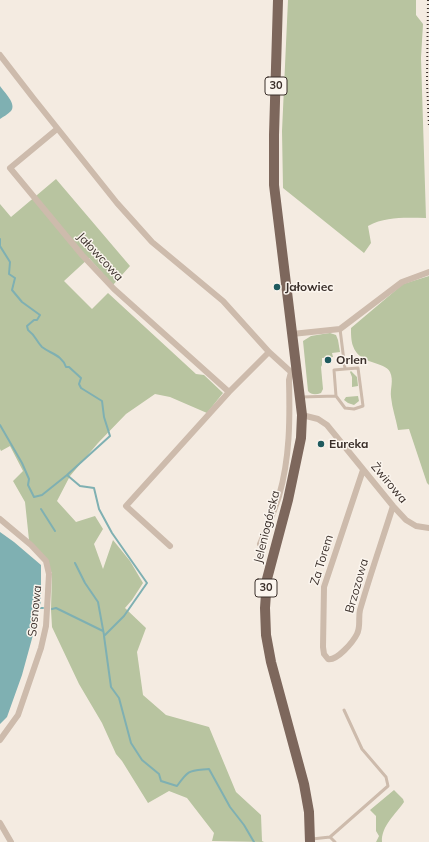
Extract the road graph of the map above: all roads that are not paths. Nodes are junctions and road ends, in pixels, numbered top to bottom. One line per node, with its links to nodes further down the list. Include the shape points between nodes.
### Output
1 (278, 0): 6 (main road, 30, via 274,173)
2 (0, 55): 3 (street)
3 (57, 129): 7 (street, via 116,203 152,242 223,301); 10 (street, Jałowcowa, via 10,168 82,255 114,289)
4 (429, 272): 5 (street, via 402,282)
5 (340, 329): 6 (street); 8 (lane)
6 (292, 334): 9 (main road, Jeleniogórska / 30)
7 (269, 352): 9 (street); 10 (street)
8 (345, 369): 11 (lane, via 334,370); 11 (lane, via 358,368 363,406 345,408)
9 (294, 374): 12 (main road, Jeleniogórska / 30); 18 (street, via 289,380 290,434 283,478 279,496)
10 (229, 392): 19 (street, via 126,506)
11 (336, 396): 12 (lane)
12 (300, 397): 13 (main road, Jeleniogórska / 30)
13 (302, 415): 14 (street, Żwirowa, via 318,419 326,425); 25 (main road, Jeleniogórska / 30, via 301,438 267,579 264,608 271,662 304,784 309,812)
14 (363, 470): 15 (street, Żwirowa); 20 (street, Za Torem, via 324,587 323,647)
15 (393, 506): 17 (street, Żwirowa, via 413,525); 20 (street, Brzozowa, via 359,612 358,632 337,658)
16 (0, 519): 22 (street, Sosnowa, via 46,561 49,574 46,626 41,648 18,715)
17 (429, 528)
18 (260, 544)
19 (170, 546)
20 (328, 659)
21 (344, 710): 24 (lane, via 362,750 386,777 388,786)
22 (0, 740)
23 (0, 822): 26 (street)
24 (330, 837): 25 (lane); 27 (lane)
25 (310, 841)
26 (11, 842)
27 (335, 842)

